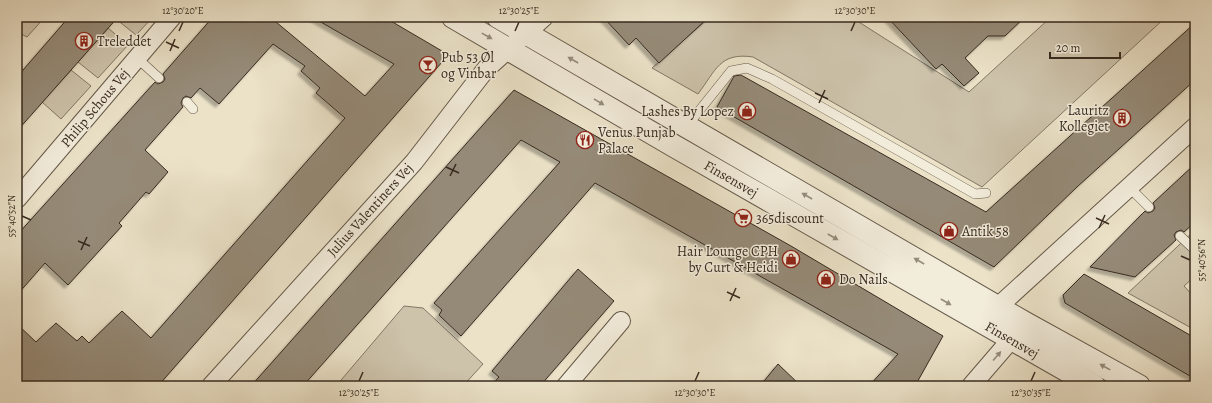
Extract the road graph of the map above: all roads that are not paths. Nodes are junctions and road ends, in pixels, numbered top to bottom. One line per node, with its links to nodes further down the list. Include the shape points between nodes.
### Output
1 (172, 17): 7 (street, Philip Schous Vej)
2 (453, 17): 6 (street, Finsensvej, one-way to 6)
3 (498, 17): 5 (street, Finsensvej)
4 (544, 17): 5 (street, Julius Valentiners Vej)
5 (525, 32): 6 (street, Julius Valentiners Vej); 10 (street, Finsensvej, one-way to 5)
6 (508, 48): 10 (street, Finsensvej, one-way to 10); 22 (street, Julius Valentiners Vej, via 486,69 414,162)
7 (137, 58): 8 (lane); 13 (street, Philip Schous Vej)
8 (159, 78)
9 (1195, 127): 11 (street)
10 (680, 136): 12 (lane, via 731,71 747,68 772,79 975,194); 17 (street, Finsensvej, one-way to 10); 19 (street, Finsensvej, one-way to 19)
11 (1129, 187): 14 (lane); 17 (street)
12 (986, 193)
13 (17, 199)
14 (1150, 207)
15 (1180, 236): 16 (lane)
16 (1195, 250)
17 (998, 307): 19 (street); 20 (street, Finsensvej)
18 (621, 321): 23 (street)
19 (982, 323): 21 (street, Finsensvej)
20 (1025, 323): 21 (street); 26 (street, Finsensvej, one-way to 20)
21 (1011, 340): 24 (street, one-way to 21); 25 (street, Finsensvej)
22 (211, 386)
23 (566, 386)
24 (971, 386)
25 (1094, 386)
26 (1139, 386)

